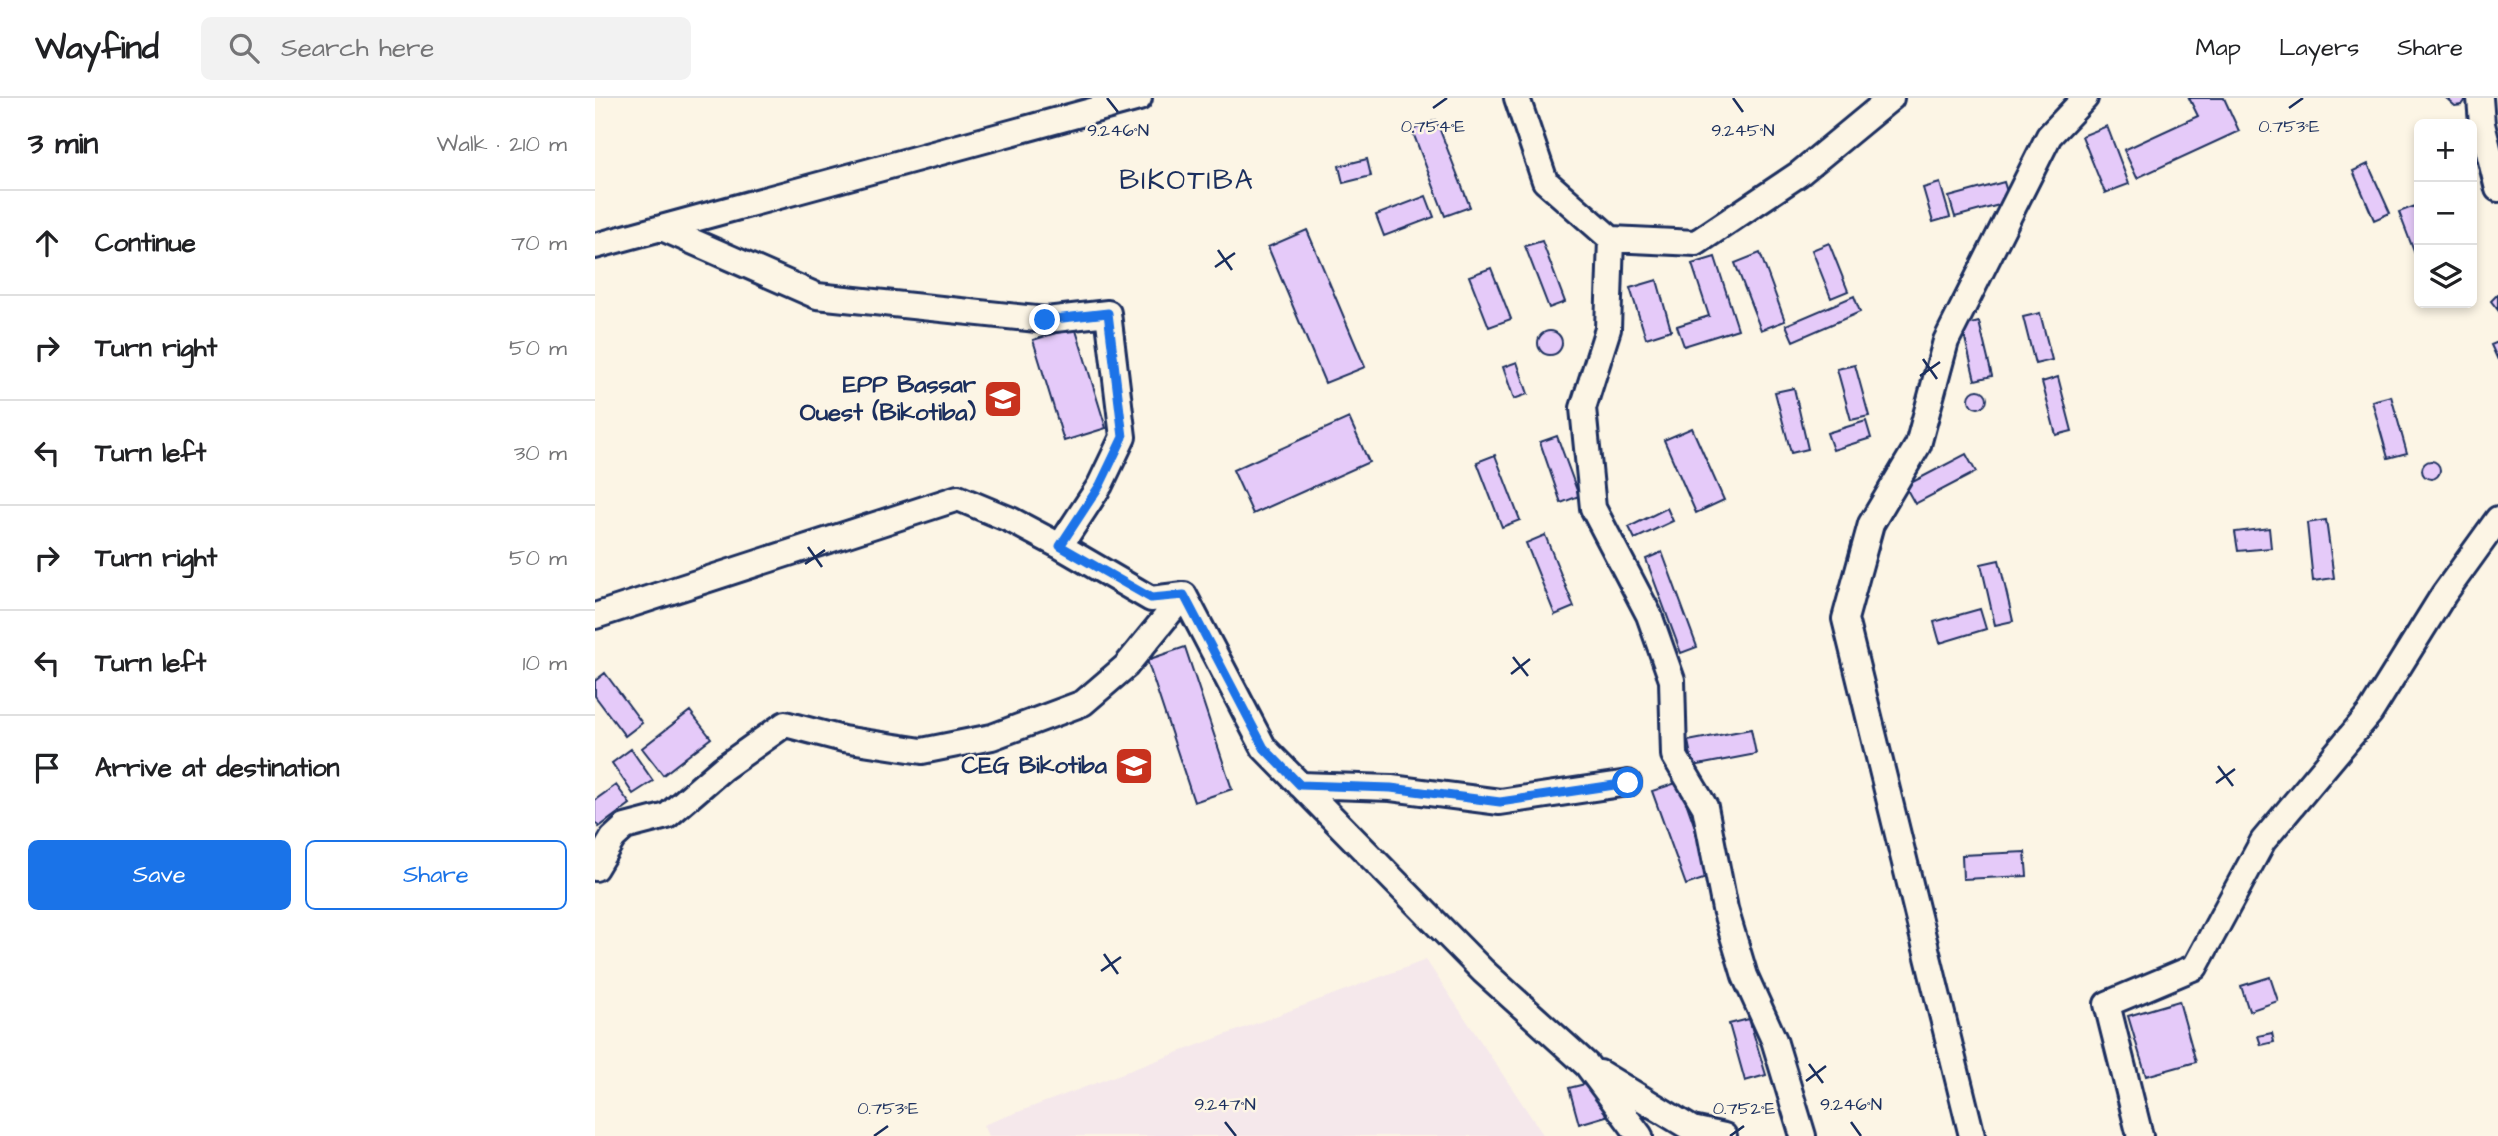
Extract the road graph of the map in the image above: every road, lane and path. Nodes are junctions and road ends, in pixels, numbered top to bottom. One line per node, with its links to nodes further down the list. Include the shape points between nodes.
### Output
1 (1139, 98): 7 (street)
2 (1517, 98): 8 (street, via 1545,181)
3 (1891, 98): 8 (street, via 1799,174 1696,243)
4 (2085, 98): 21 (street, via 2049,136 1946,341 1918,445 1871,524 1845,619)
5 (2480, 98): 6 (street)
6 (2498, 189)
7 (662, 228): 9 (street); 11 (street, via 817,296 1045,320 1108,313 1123,437 1100,485)
8 (1611, 239): 20 (street, via 1608,329 1583,408 1593,508 1649,615 1672,680 1674,755 1705,807 1725,909 1745,976 1774,1040)
9 (595, 246)
10 (2498, 519): 22 (street, via 2444,594 2370,713 2263,841 2195,967 2107,1004)
11 (1060, 546): 12 (street, via 1151,598); 13 (street, via 958,499)
12 (1184, 595): 15 (street, via 1264,748); 16 (street, via 1126,666 1083,703 992,737 922,751 843,740 785,724 667,816 625,827)
13 (595, 616)
14 (1628, 783): 15 (street, via 1500,802 1391,788)
15 (1300, 785): 17 (street, via 1483,971)
16 (595, 868)
17 (1587, 1065): 18 (street); 19 (street, via 1692,1129)
18 (1640, 1136)
19 (1724, 1136)
20 (1804, 1136)
21 (1972, 1136)
22 (2140, 1136)

